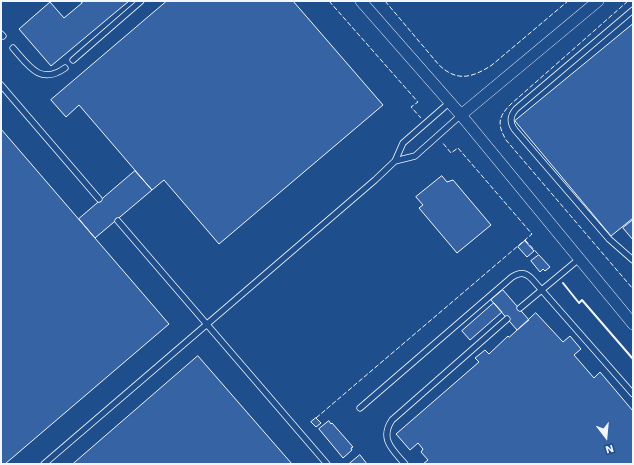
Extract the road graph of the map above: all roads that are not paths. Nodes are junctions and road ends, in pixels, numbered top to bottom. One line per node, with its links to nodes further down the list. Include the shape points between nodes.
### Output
1 (141, 1): 6 (lane)
2 (361, 1): 9 (street)
3 (598, 1): 10 (street)
4 (633, 10): 15 (lane, via 516,109 511,121 515,130 609,239)
5 (13, 48): 7 (lane, via 31,68 42,75 53,74)
6 (73, 60)
7 (65, 68)
8 (1, 86): 12 (lane)
9 (450, 102): 10 (street); 11 (lane, via 404,143)
10 (461, 115): 11 (lane, via 415,156); 14 (street)
11 (395, 161): 19 (lane)
12 (99, 200)
13 (118, 221): 19 (lane)
14 (579, 259): 16 (lane); 20 (street)
15 (633, 260)
16 (542, 290): 17 (lane); 21 (lane); 22 (lane, via 526,274 512,276)
17 (520, 308)
18 (507, 320): 25 (lane, via 392,420 386,438)
19 (207, 324): 23 (lane); 24 (lane)
20 (633, 324)
21 (633, 394)
22 (360, 408)
23 (44, 464)
24 (327, 464)
25 (405, 464)

